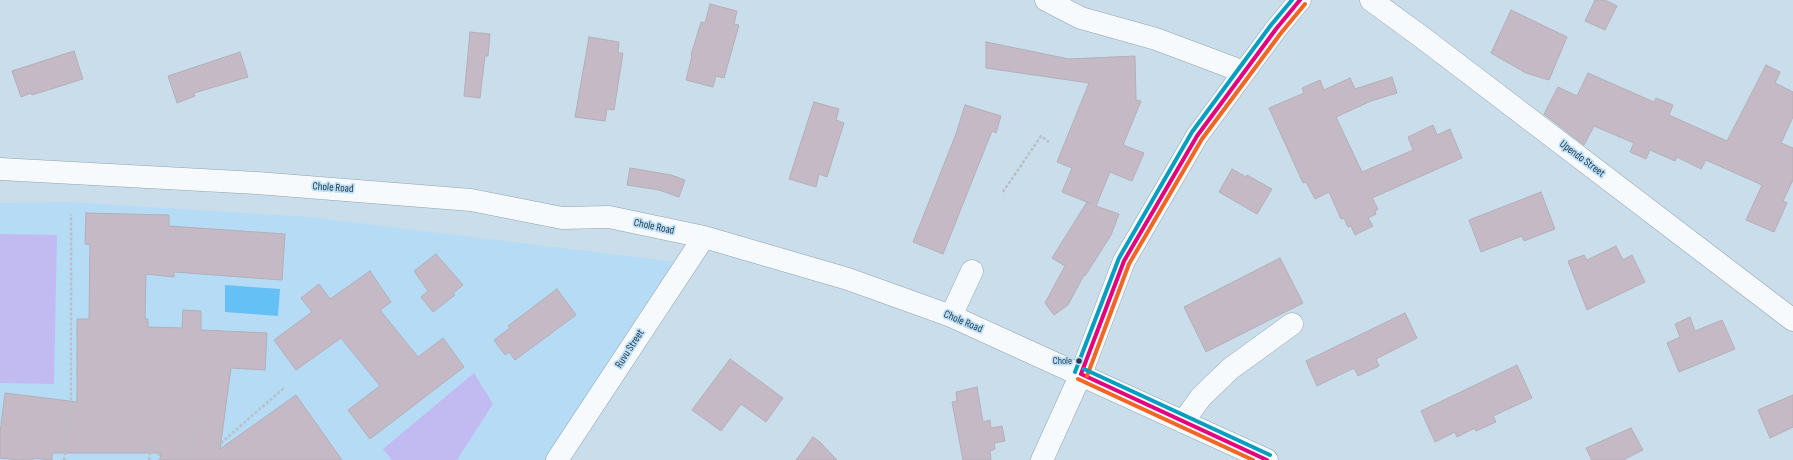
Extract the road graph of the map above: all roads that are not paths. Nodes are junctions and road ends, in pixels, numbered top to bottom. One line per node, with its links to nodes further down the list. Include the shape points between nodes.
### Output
1 (1046, 0): 4 (street, via 1081,18 1156,39)
2 (1300, 0): 4 (street)
3 (1370, 0): 9 (street, Upendo Street)
4 (1244, 72): 11 (street, via 1197,136 1124,261)
5 (0, 169): 6 (street, Chole Road, via 257,183 471,200 562,218 609,217)
6 (704, 237): 8 (street, Chole Road, via 848,279); 13 (street, Ruvu Street)
7 (972, 271): 8 (street)
8 (951, 316): 11 (street, Chole Road)
9 (1793, 320)
10 (1292, 324): 12 (street, via 1230,369 1201,397)
11 (1081, 374): 12 (street, Chole Road); 14 (street)
12 (1183, 422): 15 (street, Chole Road)
13 (557, 460)
14 (1042, 460)
15 (1266, 460)

